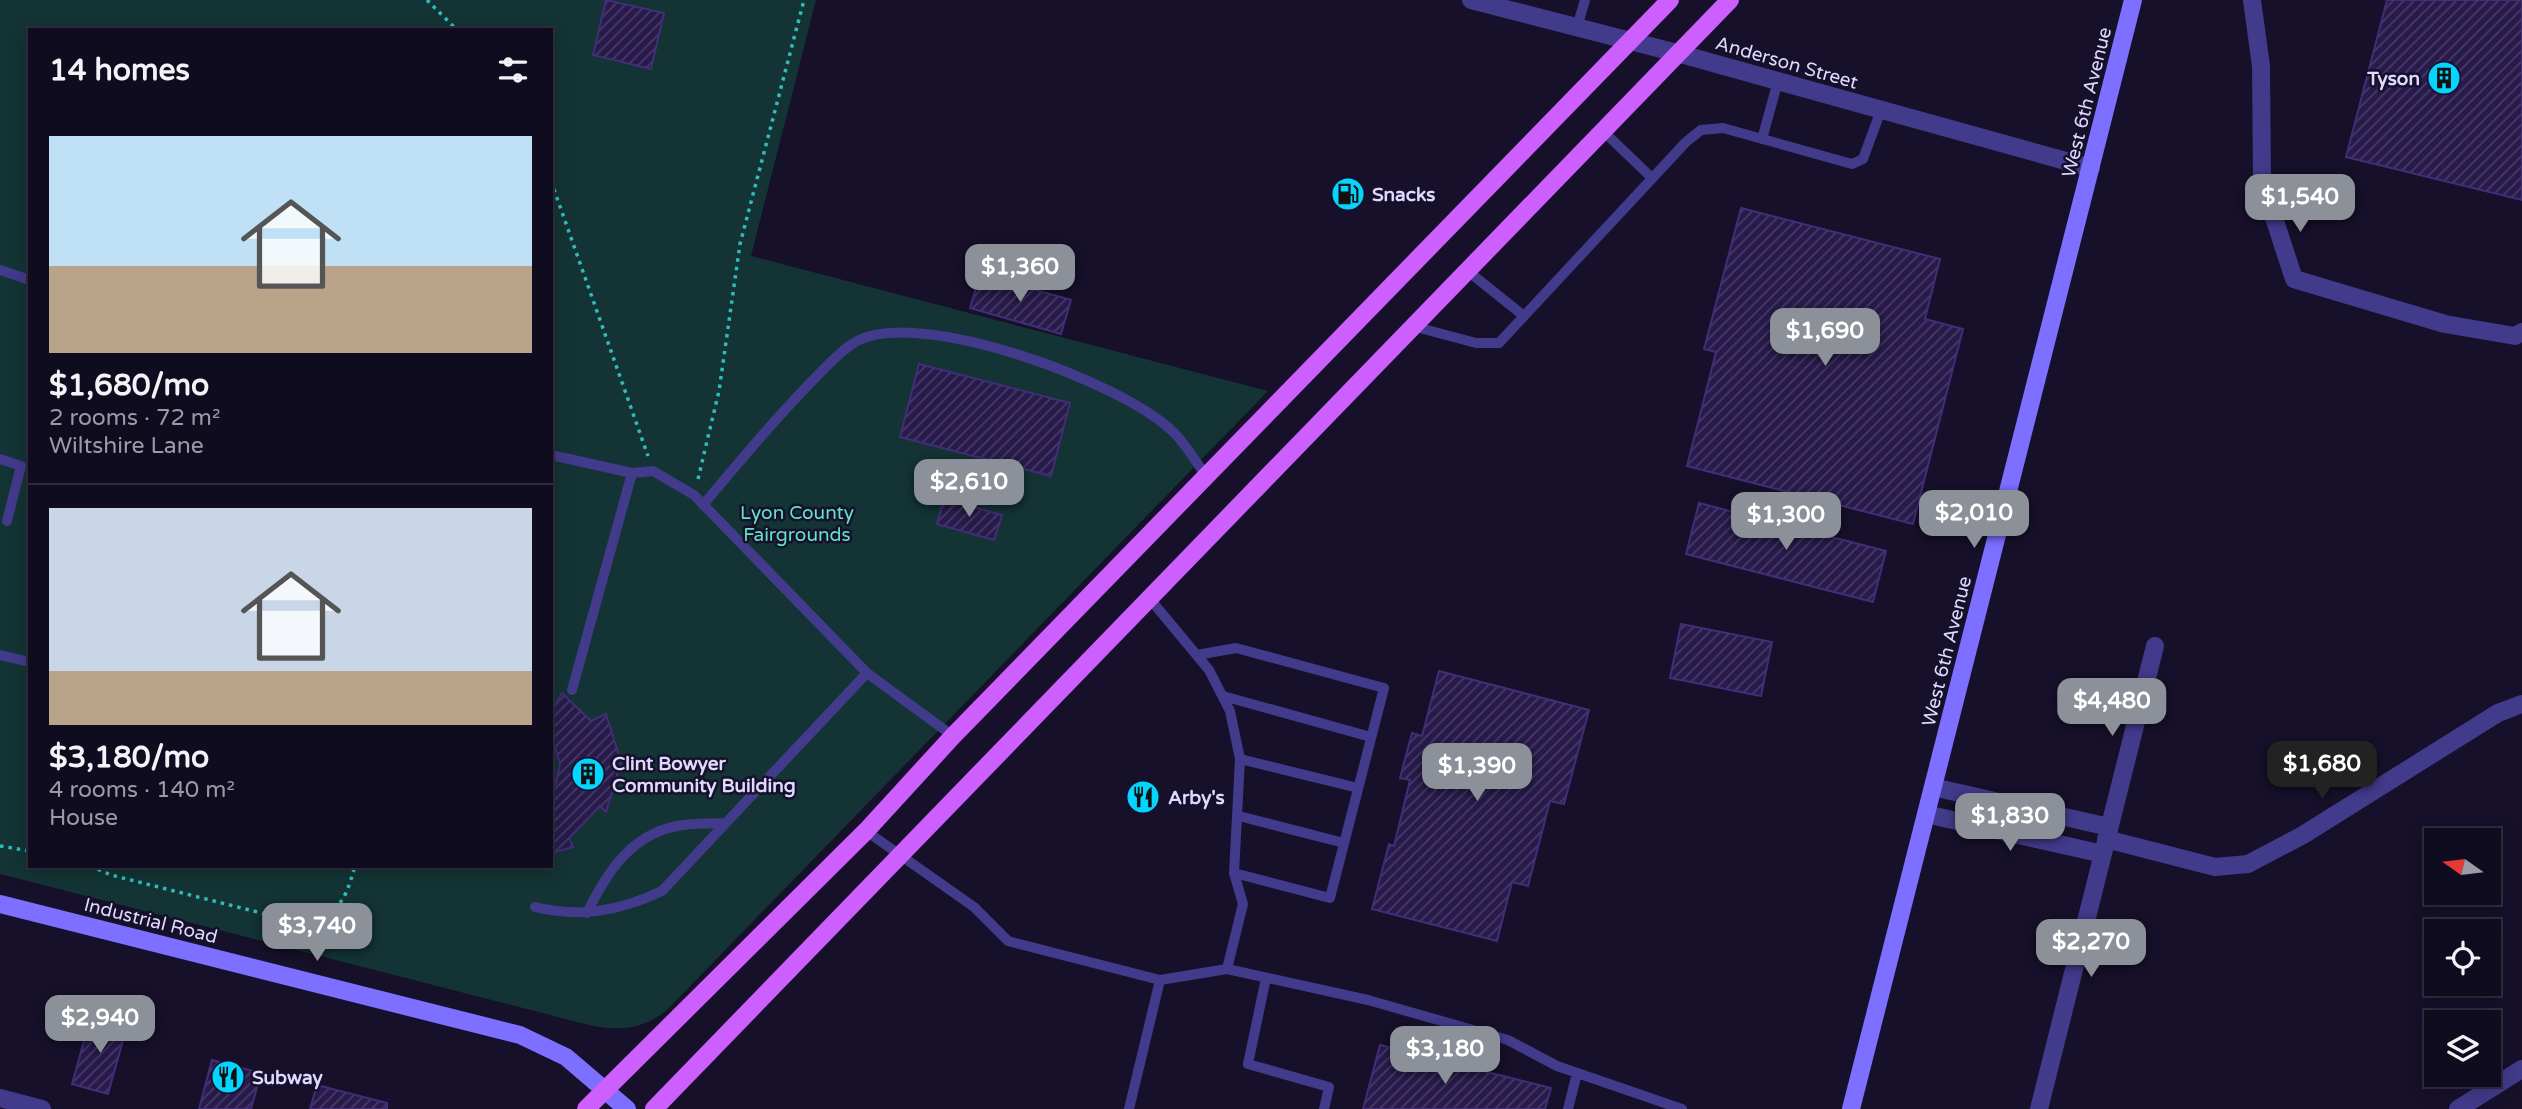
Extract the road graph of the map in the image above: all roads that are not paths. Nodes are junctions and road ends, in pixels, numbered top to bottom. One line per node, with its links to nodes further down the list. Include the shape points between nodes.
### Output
1 (1472, 0): 7 (street, Anderson Street)
2 (1585, 0): 7 (lane)
3 (1670, 0): 8 (main road)
4 (1730, 0): 9 (main road)
5 (2133, 0): 14 (street, West 6th Avenue)
6 (2252, 0): 21 (street, via 2262,66 2262,181 2294,279 2445,324 2515,336)
7 (1577, 27): 8 (street, Anderson Street)
8 (1629, 41): 9 (street, Anderson Street); 25 (main road)
9 (1676, 53): 10 (street, Anderson Street); 12 (main road)
10 (1778, 81): 11 (street, Anderson Street); 13 (lane)
11 (1881, 110): 13 (lane, via 1864,159 1852,164); 14 (street, Anderson Street)
12 (1603, 131): 15 (lane); 17 (main road)
13 (1762, 139): 15 (lane, via 1723,128 1701,130)
14 (2091, 168): 40 (street, West 6th Avenue)
15 (1652, 178): 19 (lane)
16 (0, 270): 18 (lane)
17 (1469, 272): 19 (lane); 20 (main road)
18 (28, 279)
19 (1524, 316): 20 (lane, via 1499,343 1476,343)
20 (1416, 327): 28 (main road)
21 (2522, 332)
22 (553, 455): 24 (lane)
23 (0, 459): 27 (lane, via 21,466)
24 (632, 473): 26 (lane, via 653,471 694,495); 34 (lane)
25 (1206, 476): 26 (lane, via 1171,430 1132,402 1040,362 950,335 889,333 859,341 827,366); 37 (main road)
26 (702, 505): 33 (lane)
27 (7, 521)
28 (1150, 599): 31 (lane); 48 (main road)
29 (2155, 646): 46 (street)
30 (0, 654): 32 (lane)
31 (1197, 655): 35 (lane); 38 (lane, via 1236,648 1384,688)
32 (28, 661)
33 (867, 673): 37 (lane); 44 (lane)
34 (572, 690)
35 (1223, 696): 38 (lane); 39 (lane)
36 (2522, 704): 46 (street, via 2498,713 2303,835 2248,864 2215,867)
37 (953, 736): 45 (main road)
38 (1371, 737): 41 (lane)
39 (1240, 759): 41 (lane); 43 (lane)
40 (1933, 787): 42 (street, West 6th Avenue); 46 (street)
41 (1358, 788): 47 (lane)
42 (1926, 814): 46 (street); 68 (street, West 6th Avenue)
43 (1239, 816): 47 (lane); 49 (lane)
44 (726, 822): 52 (lane, via 662,891 632,905); 52 (lane, via 676,826 641,841 606,874)
45 (866, 831): 48 (lane); 58 (main road)
46 (2106, 840): 69 (street)
47 (1344, 843): 49 (lane, via 1330,898)
48 (902, 854): 55 (lane, via 974,907 1008,941); 63 (main road)
49 (1234, 873): 53 (lane, via 1243,904)
50 (0, 904): 58 (street, Industrial Road, via 520,1035 566,1057)
51 (535, 907): 52 (lane)
52 (587, 913)
53 (1227, 969): 54 (lane); 55 (lane)
54 (1266, 978): 57 (lane, via 1368,1000 1508,1040); 65 (lane, via 1248,1064 1329,1087)
55 (1160, 980): 64 (lane)
56 (2522, 1069): 70 (street)
57 (1577, 1073): 66 (lane); 67 (lane)
58 (604, 1087): 61 (main road); 62 (street, Industrial Road)
59 (0, 1098): 60 (street)
60 (42, 1109)
61 (586, 1109)
62 (627, 1109)
63 (654, 1109)
64 (1129, 1109)
65 (1324, 1109)
66 (1569, 1109)
67 (1682, 1109)
68 (1851, 1109)
69 (2039, 1109)
70 (2458, 1109)

